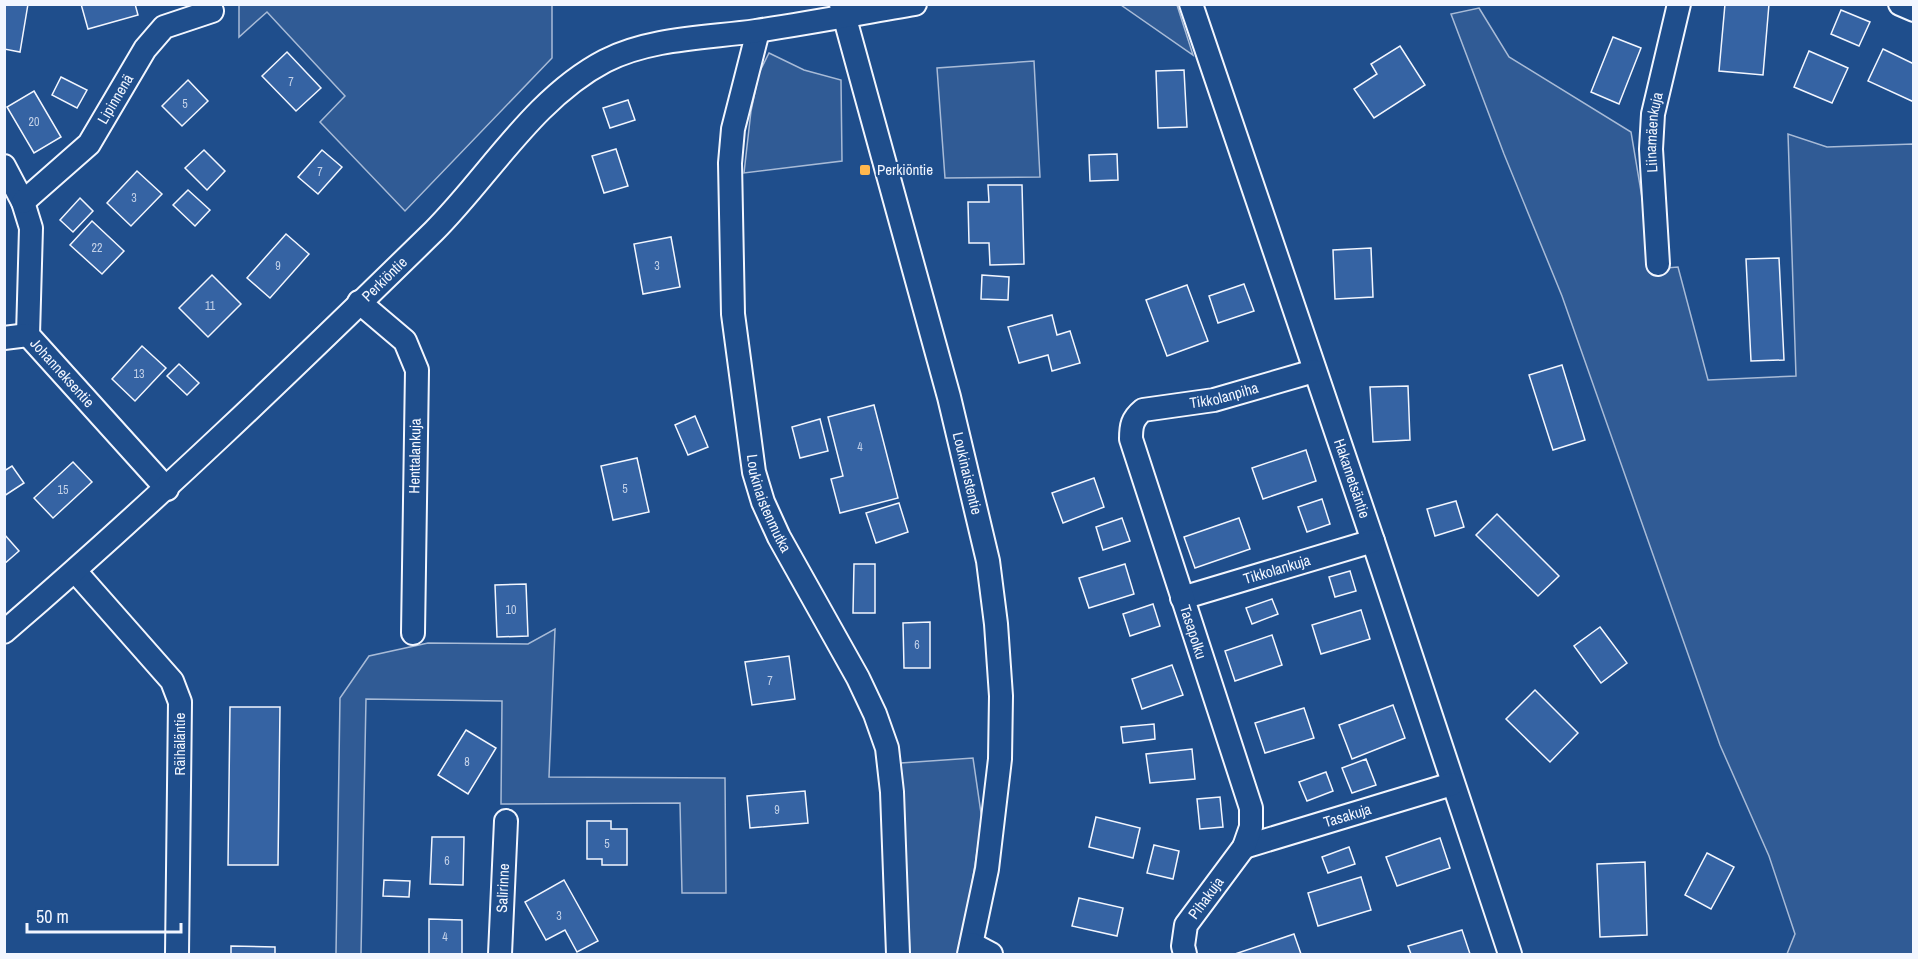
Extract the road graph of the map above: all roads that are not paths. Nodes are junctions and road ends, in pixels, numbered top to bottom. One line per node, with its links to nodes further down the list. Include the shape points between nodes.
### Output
1 (915, 4): 6 (street, Perkiöntie)
2 (1191, 4): 15 (street, Hakametsäntie)
3 (1679, 4): 11 (street, Liinamäenkuja, via 1653,114 1651,149)
4 (1900, 4): 7 (street)
5 (212, 10): 10 (street, Lipinnenä, via 164,27 145,49 89,144)
6 (842, 10): 8 (street, Perkiöntie); 26 (street, Loukinaistentie, via 949,397 988,561 1001,696 1000,759)
7 (1914, 10)
8 (758, 31): 12 (street, Perkiöntie, via 644,46 603,62 570,84 544,106 437,228); 29 (street, Loukinaistenmutka, via 733,129 730,163 733,314 754,472 779,537 858,678 886,748 892,792)
9 (4, 166): 10 (street, Johanneksentie)
10 (23, 202): 13 (street, Johanneksentie, via 31,228)
11 (1658, 264)
12 (359, 302): 17 (street, Perkiöntie); 22 (street, Henttalankuja, via 405,341 417,370)
13 (28, 335): 14 (street); 17 (street, Johanneksentie)
14 (4, 338)
15 (1314, 371): 16 (street, Tikkolanpiha, via 1214,400 1143,410); 18 (street, Hakametsäntie)
16 (1134, 417): 20 (street, Tasapolku, via 1131,440)
17 (167, 489): 19 (street, Perkiöntie)
18 (1373, 541): 20 (street, Tikkolankuja); 23 (street, Hakametsäntie)
19 (75, 571): 21 (street, Perkiöntie); 27 (street, Räihäläntie, via 172,681 180,702)
20 (1182, 598): 25 (street, Tasapolku, via 1251,808 1251,827)
21 (4, 632)
22 (413, 633)
23 (1452, 784): 25 (street, Tasakuja); 31 (street, Hakametsäntie)
24 (506, 821): 28 (street, Salirinne)
25 (1244, 847): 30 (street, Pihakuja, via 1186,925)
26 (977, 951)
27 (177, 954)
28 (500, 954)
29 (898, 954)
30 (1185, 954)
31 (1510, 954)

